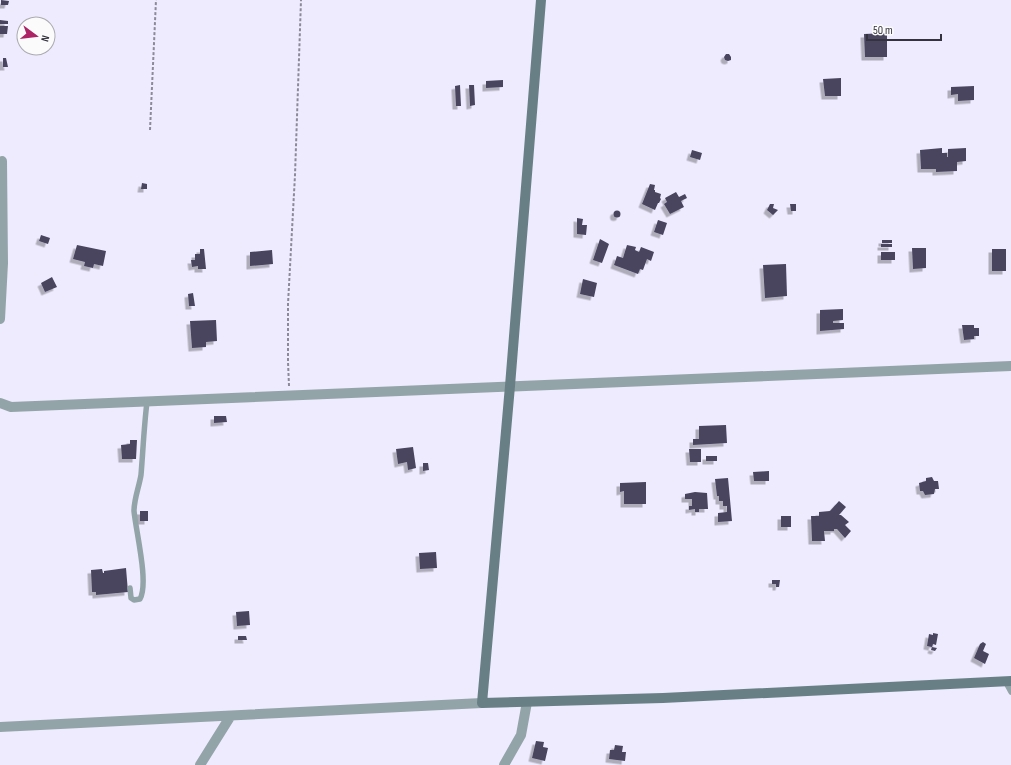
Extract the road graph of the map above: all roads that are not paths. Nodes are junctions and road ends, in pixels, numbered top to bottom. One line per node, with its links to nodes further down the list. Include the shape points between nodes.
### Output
1 (541, 0): 5 (street)
2 (2, 161): 3 (street, via 3,263)
3 (0, 319)
4 (1011, 366): 5 (street)
5 (510, 386): 6 (street); 12 (street)
6 (147, 402): 7 (street, via 10,407); 8 (lane, via 140,478 134,509 143,582 140,599 131,598)
7 (0, 403)
8 (130, 588)
9 (1008, 681): 10 (lane); 11 (street)
10 (1011, 692)
11 (527, 702): 12 (street); 16 (street, via 521,736)
12 (482, 703): 13 (street)
13 (230, 717): 14 (street); 15 (street)
14 (0, 727)
15 (200, 765)
16 (504, 765)

